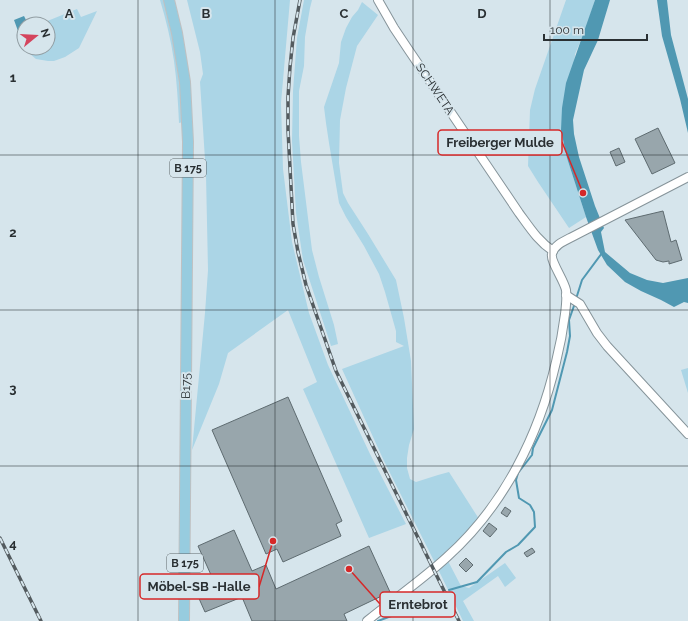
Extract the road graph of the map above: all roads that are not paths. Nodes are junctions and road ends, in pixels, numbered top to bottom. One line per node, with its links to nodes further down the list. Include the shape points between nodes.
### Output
1 (169, 0): 7 (main road, B175 / B 175, via 185,82 188,150)
2 (378, 0): 4 (street, SCHWETA, via 519,213 537,237)
3 (688, 177): 4 (street, via 571,237)
4 (553, 251): 5 (street, via 552,259)
5 (566, 295): 6 (street, via 577,302 607,346); 8 (street, via 563,328 543,410 518,465 496,502 458,547)
6 (688, 434)
7 (184, 621)
8 (368, 621)

